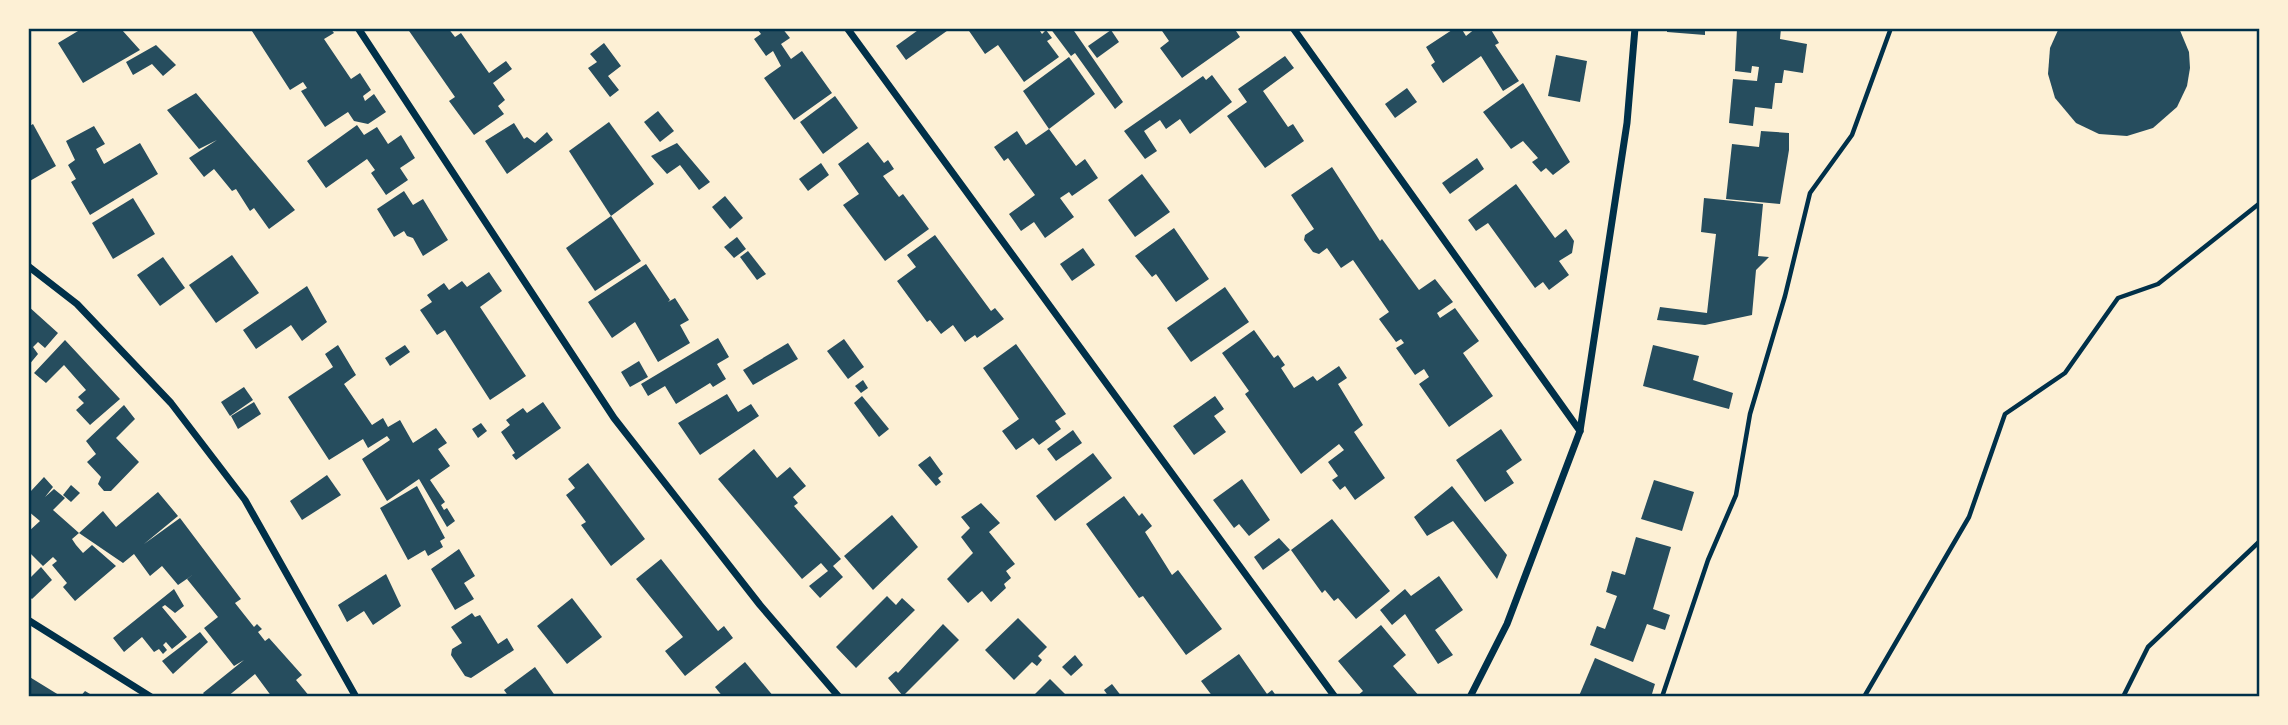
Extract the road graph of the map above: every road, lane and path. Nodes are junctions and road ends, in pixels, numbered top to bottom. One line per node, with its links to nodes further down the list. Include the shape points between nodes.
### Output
1 (358, 28): 13 (street, via 614,418 760,605)
2 (848, 28): 14 (street)
3 (1293, 28): 8 (street)
4 (1635, 28): 8 (street, via 1627,124)
5 (1891, 28): 16 (path, via 1852,135 1811,193 1749,414 1736,495)
6 (2260, 203): 17 (path, via 2158,284 2118,298 2065,373 2005,414 1969,517)
7 (28, 266): 12 (street, via 76,304 171,403 237,489)
8 (1580, 432): 15 (street, via 1507,624)
9 (2260, 541): 18 (path, via 2148,647)
10 (28, 620): 11 (street)
11 (150, 697)
12 (356, 697)
13 (839, 697)
14 (1335, 697)
15 (1470, 697)
16 (1662, 697)
17 (1864, 697)
18 (2123, 697)

